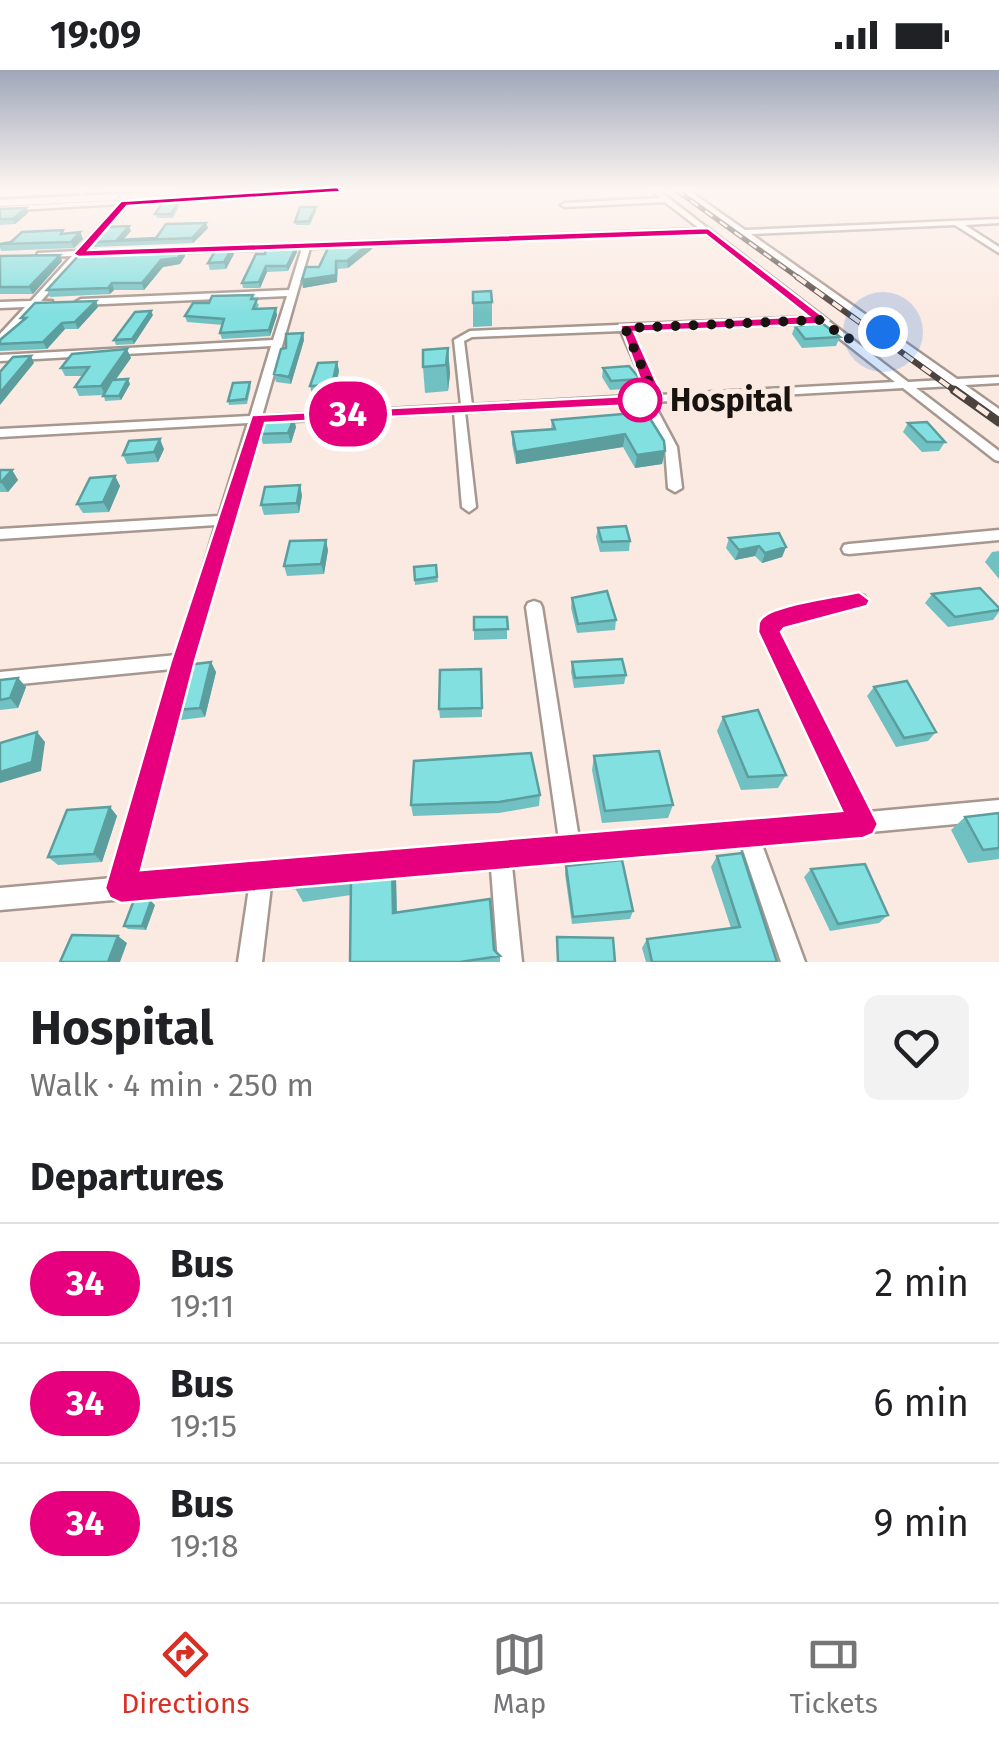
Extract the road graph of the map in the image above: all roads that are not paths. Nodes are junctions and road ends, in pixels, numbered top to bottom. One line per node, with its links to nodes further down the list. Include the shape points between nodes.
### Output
1 (99, 232): 11 (street)
2 (692, 232): 7 (street)
3 (709, 232): 18 (street)
4 (742, 232): 5 (street); 20 (street)
5 (750, 232)
6 (971, 232): 8 (street)
7 (306, 247): 9 (street); 13 (street)
8 (999, 251)
9 (155, 252)
10 (98, 253): 11 (street)
11 (79, 254): 12 (street); 16 (street)
12 (20, 256)
13 (290, 293): 14 (street); 23 (street)
14 (72, 302)
15 (52, 303): 16 (street)
16 (32, 304): 17 (street); 22 (street)
17 (0, 305)
18 (821, 320): 19 (street); 21 (street)
19 (625, 328): 28 (street); 29 (street, via 462,336)
20 (883, 332): 21 (street); 26 (street)
21 (846, 339): 27 (street)
22 (0, 340)
23 (278, 342): 24 (street); 31 (street)
24 (0, 358)
25 (999, 380): 26 (street)
26 (955, 382): 27 (street); 30 (street)
27 (908, 387): 28 (street); 33 (street)
28 (651, 400): 29 (street); 34 (street, via 671,447)
29 (463, 409): 31 (street); 35 (street)
30 (999, 414)
31 (258, 418): 32 (street); 36 (street)
32 (0, 433)
33 (999, 458)
34 (674, 488)
35 (469, 507)
36 (226, 520): 37 (street); 42 (street)
37 (0, 534)
38 (999, 535): 39 (street)
39 (849, 549)
40 (859, 600): 45 (street, via 778,620 770,632)
41 (534, 608): 47 (street)
42 (183, 661): 43 (street); 50 (street)
43 (0, 679)
44 (999, 810): 45 (street)
45 (863, 824): 46 (street)
46 (748, 835): 47 (street); 54 (street)
47 (570, 848): 48 (street)
48 (500, 853): 49 (street); 53 (street)
49 (262, 876): 50 (street); 52 (street)
50 (121, 888): 51 (street)
51 (2, 903)
52 (250, 962)
53 (510, 962)
54 (793, 962)

